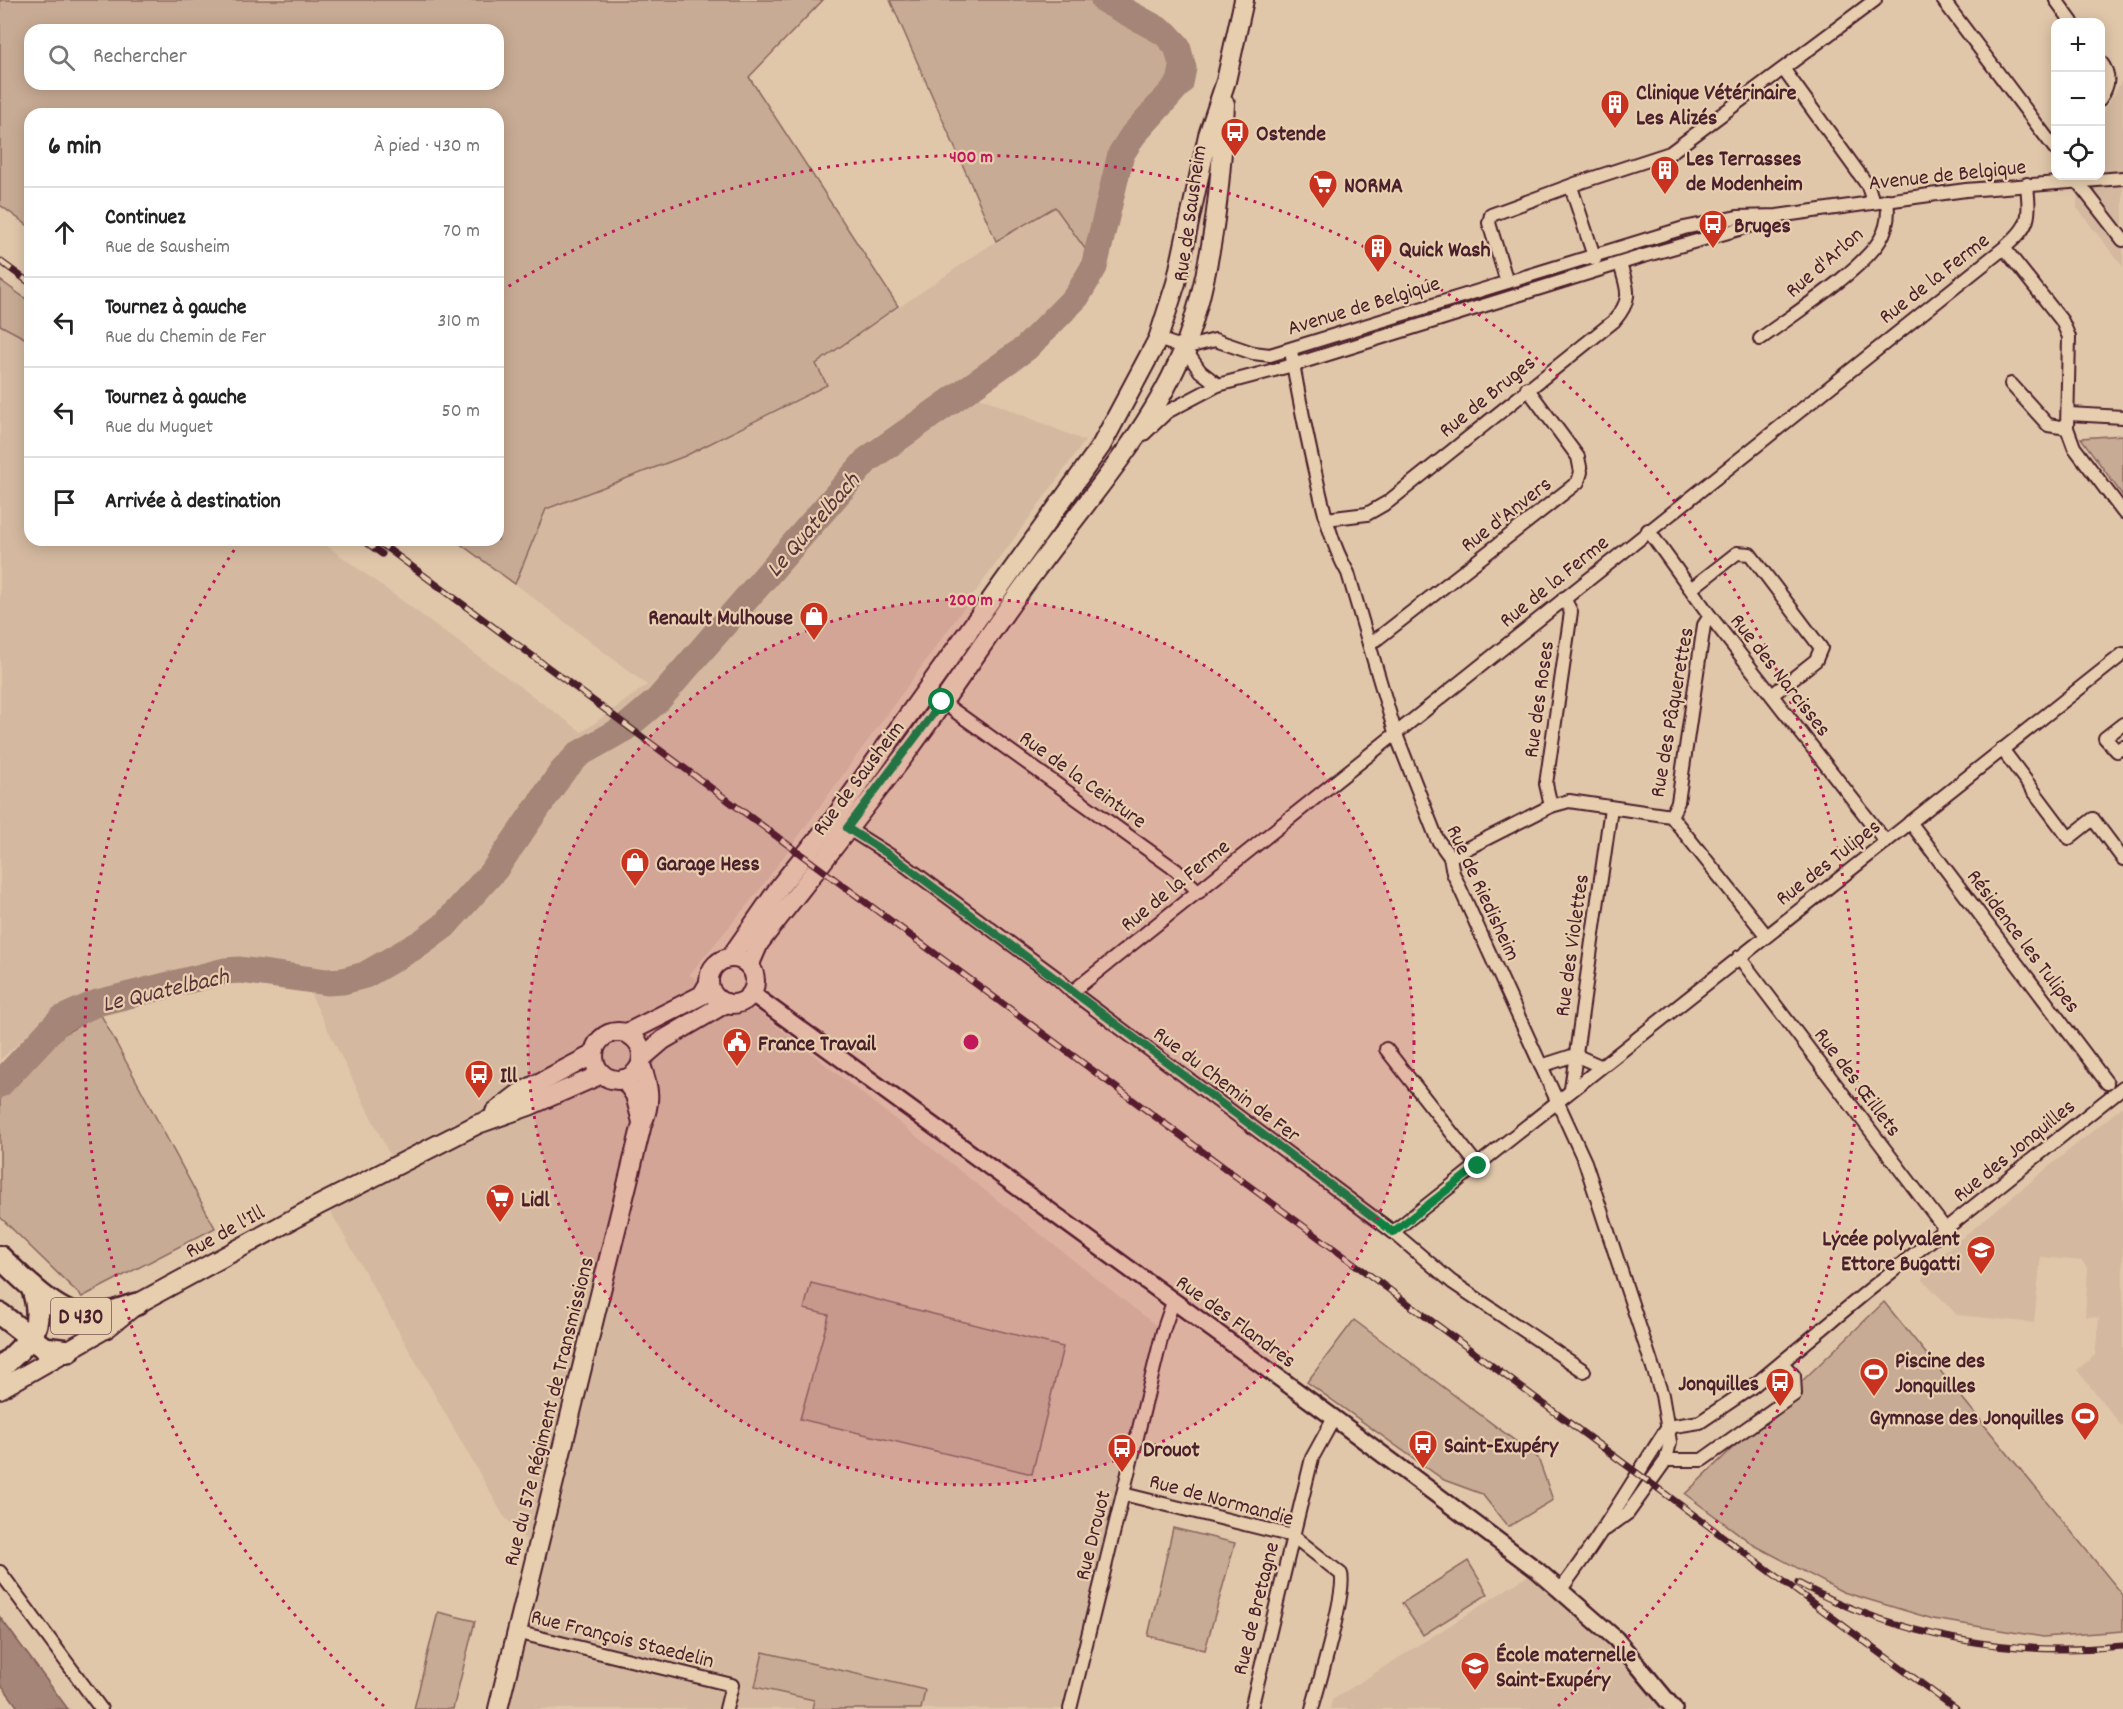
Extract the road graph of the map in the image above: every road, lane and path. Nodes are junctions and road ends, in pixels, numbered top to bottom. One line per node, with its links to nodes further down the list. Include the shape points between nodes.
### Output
1 (1244, 0): 8 (main road, Rue de Sausheim)
2 (1875, 0): 7 (street)
3 (1943, 0): 10 (street)
4 (2056, 0): 5 (street)
5 (2069, 18)
6 (2105, 69): 9 (street, via 2109,76)
7 (1784, 70): 16 (street, via 1670,153); 18 (street, via 1868,186)
8 (1226, 81): 26 (main road, Rue de Sausheim, via 1208,135 1184,251); 28 (main road, Rue de Sausheim, via 1210,242 1200,301)
9 (2105, 90)
10 (2051, 145)
11 (2105, 178): 12 (street, Avenue de Belgique)
12 (2123, 178)
13 (2065, 180): 15 (street, Avenue de Belgique)
14 (2076, 180): 20 (street)
15 (2026, 184): 17 (street, Avenue de Belgique); 21 (street, Rue de la Ferme, via 2027,221 2022,232)
16 (1571, 187): 22 (street); 25 (street, via 1491,216 1489,223)
17 (1887, 200): 18 (street, Avenue de Belgique); 27 (street, Rue d'Arlon, via 1885,228 1868,255)
18 (1873, 201): 19 (street, Avenue de Belgique)
19 (1777, 216): 22 (street, Avenue de Belgique, via 1737,218 1684,228); 23 (street, Avenue de Belgique, via 1765,223)
20 (2123, 240)
21 (2004, 248): 34 (street, via 2062,321 2068,337); 40 (street, Rue de la Ferme)
22 (1593, 253): 24 (street); 25 (street, Avenue de Belgique)
23 (1620, 264): 24 (street, Avenue de Belgique); 33 (street, Rue de Bruges, via 1628,288 1627,306 1614,321)
24 (1599, 270): 30 (street, Avenue de Belgique)
25 (1507, 282): 29 (street, Avenue de Belgique)
26 (1158, 339): 28 (street); 46 (main road, Rue de Sausheim, via 1101,446)
27 (1760, 339)
28 (1184, 348): 29 (street, Avenue de Belgique, via 1215,340 1253,353 1270,355); 32 (street, via 1200,371); 37 (main road, Rue de Sausheim)
29 (1291, 350): 30 (street, Rue de Riedisheim)
30 (1293, 365): 32 (street, Avenue de Belgique); 39 (street, Rue de Riedisheim)
31 (2011, 384): 36 (street, via 2048,425)
32 (1218, 385): 37 (street, Avenue de Belgique, via 1167,412)
33 (1527, 388): 39 (street, Rue de Bruges, via 1388,502 1367,514); 44 (street, Rue d'Anvers, via 1578,457 1578,482)
34 (2069, 414): 35 (street); 36 (street)
35 (2123, 417)
36 (2067, 428): 38 (street, via 2074,447)
37 (1121, 455): 48 (main road, Rue de Sausheim)
38 (2123, 512)
39 (1326, 519): 44 (street, Rue de Riedisheim, via 1348,573)
40 (1648, 530): 41 (street, Rue des Narcisses); 42 (street, Rue de la Ferme)
41 (1691, 589): 43 (street, Rue des Narcisses); 47 (street, via 1737,553 1750,554 1821,648 1816,660)
42 (1564, 598): 50 (street, Rue de la Ferme); 53 (street, Rue des Roses, via 1571,612 1546,784)
43 (1710, 616): 47 (street, Rue des Narcisses); 55 (street, Rue des Pâquerettes, via 1704,625 1678,802)
44 (1369, 643): 50 (street, Rue de Riedisheim)
45 (2123, 654): 52 (street, Rue des Tulipes)
46 (927, 691): 48 (main road); 57 (main road, Rue de Sausheim)
47 (1772, 695): 58 (street, Rue des Narcisses)
48 (942, 702): 57 (main road, Rue de Sausheim); 61 (street, Rue de la Ceinture, via 1176,870)
49 (2123, 724): 51 (street, via 2105,738 2117,751)
50 (1395, 732): 59 (street, Rue de Riedisheim, via 1437,839); 61 (street, Rue de la Ferme)
51 (2123, 747)
52 (2002, 749): 56 (street, Rue des Tulipes); 60 (street, via 2069,838 2092,819)
53 (1551, 806): 54 (street, via 1569,801); 59 (street)
54 (1611, 808): 55 (street); 73 (street, Rue des Violettes)
55 (1671, 816): 62 (street)
56 (1910, 822): 58 (street, Rue des Tulipes); 79 (street, Résidence les Tulipes)
57 (841, 824): 64 (main road, Rue de Sausheim, via 781,885); 65 (main road, Rue de Sausheim, via 759,944); 67 (street, Rue du Chemin de Fer, via 899,861)
58 (1886, 842): 62 (street, Rue des Tulipes)
59 (1450, 857): 75 (street, Rue de Riedisheim, via 1453,873)
60 (2123, 859)
61 (1199, 891): 67 (street, Rue de la Ferme)
62 (1766, 935): 63 (street, Rue des Tulipes)
63 (1739, 957): 76 (street, Rue des Tulipes); 86 (street, Rue des Œillets)
64 (730, 958): 65 (main road); 66 (main road, via 712,969)
65 (749, 966): 68 (main road, via 755,979)
66 (709, 983): 69 (main road, via 714,996); 70 (main road, via 702,995)
67 (1072, 992): 87 (street, Rue du Chemin de Fer)
68 (751, 993): 69 (main road, via 741,1002); 90 (street, Rue des Flandres)
69 (726, 1003): 74 (main road, via 663,1040)
70 (627, 1033): 72 (main road, via 605,1035); 74 (main road, via 639,1043)
71 (1386, 1049): 85 (street)
72 (594, 1054): 77 (main road); 83 (main road, Rue de l'Ill, via 520,1093)
73 (1575, 1055): 75 (street); 76 (street); 81 (street, Rue des Violettes)
74 (641, 1061): 78 (main road, via 631,1077); 84 (main road, Rue du 57e Régiment de Transmissions, via 650,1098)
75 (1541, 1066): 82 (street, Rue de Riedisheim)
76 (1600, 1066): 81 (street, Rue des Tulipes)
77 (602, 1074): 78 (main road); 83 (main road, Rue de l'Ill)
78 (624, 1079): 84 (main road, Rue du 57e Régiment de Transmissions, via 638,1102)
79 (2107, 1083)
80 (2123, 1087): 86 (street, Rue des Jonquilles)
81 (1571, 1089): 82 (street, Rue des Tulipes)
82 (1558, 1101): 85 (street, Rue des Tulipes); 100 (street, Rue de Riedisheim, via 1585,1162 1662,1395)
83 (478, 1124): 91 (main road, Rue de l'Ill)
84 (642, 1124): 107 (main road, Rue du 57e Régiment de Transmissions)
85 (1478, 1166): 87 (street, Rue des Tulipes)
86 (1946, 1230): 95 (street, Rue des Jonquilles)
87 (1393, 1232): 97 (street, Rue du Chemin de Fer, via 1452,1282)
88 (0, 1257): 89 (highway, D 430)
89 (32, 1287): 91 (highway, D 430, via 72,1315 91,1317); 93 (highway, via 39,1316)
90 (1173, 1302): 99 (street, Rue des Flandres); 102 (street, Rue Drouot)
91 (137, 1304): 94 (main road, Rue de l'Ill)
92 (0, 1314): 93 (highway, D 430)
93 (29, 1339): 94 (highway, D 430, via 44,1348); 96 (highway)
94 (68, 1351): 98 (main road, Rue de l'Ill)
95 (1782, 1363): 100 (street, Rue des Jonquilles, via 1712,1416); 101 (street, via 1794,1376 1795,1394 1780,1407 1702,1460)
96 (0, 1369)
97 (1584, 1371)
98 (0, 1389)
99 (1334, 1418): 104 (street, Rue de Bretagne, via 1315,1448); 106 (street, Rue des Flandres)
100 (1668, 1427): 101 (street, Rue de Riedisheim); 103 (street, via 1614,1510)
101 (1666, 1460): 103 (street, via 1628,1513)
102 (1123, 1494): 104 (street, Rue de Normandie); 111 (street, Rue Drouot)
103 (1606, 1529): 106 (street)
104 (1293, 1536): 112 (street, Rue de Bretagne); 113 (street, Rue de Normandie, via 1342,1578)
105 (0, 1572): 108 (street)
106 (1562, 1589): 114 (street, Rue des Flandres, via 1622,1646)
107 (516, 1632): 109 (main road, Rue du 57e Régiment de Transmissions); 110 (street, Rue François Staedelin, via 732,1685)
108 (101, 1709)
109 (498, 1709)
110 (726, 1709)
111 (1070, 1709)
112 (1251, 1709)
113 (1312, 1709)
114 (1674, 1709)

